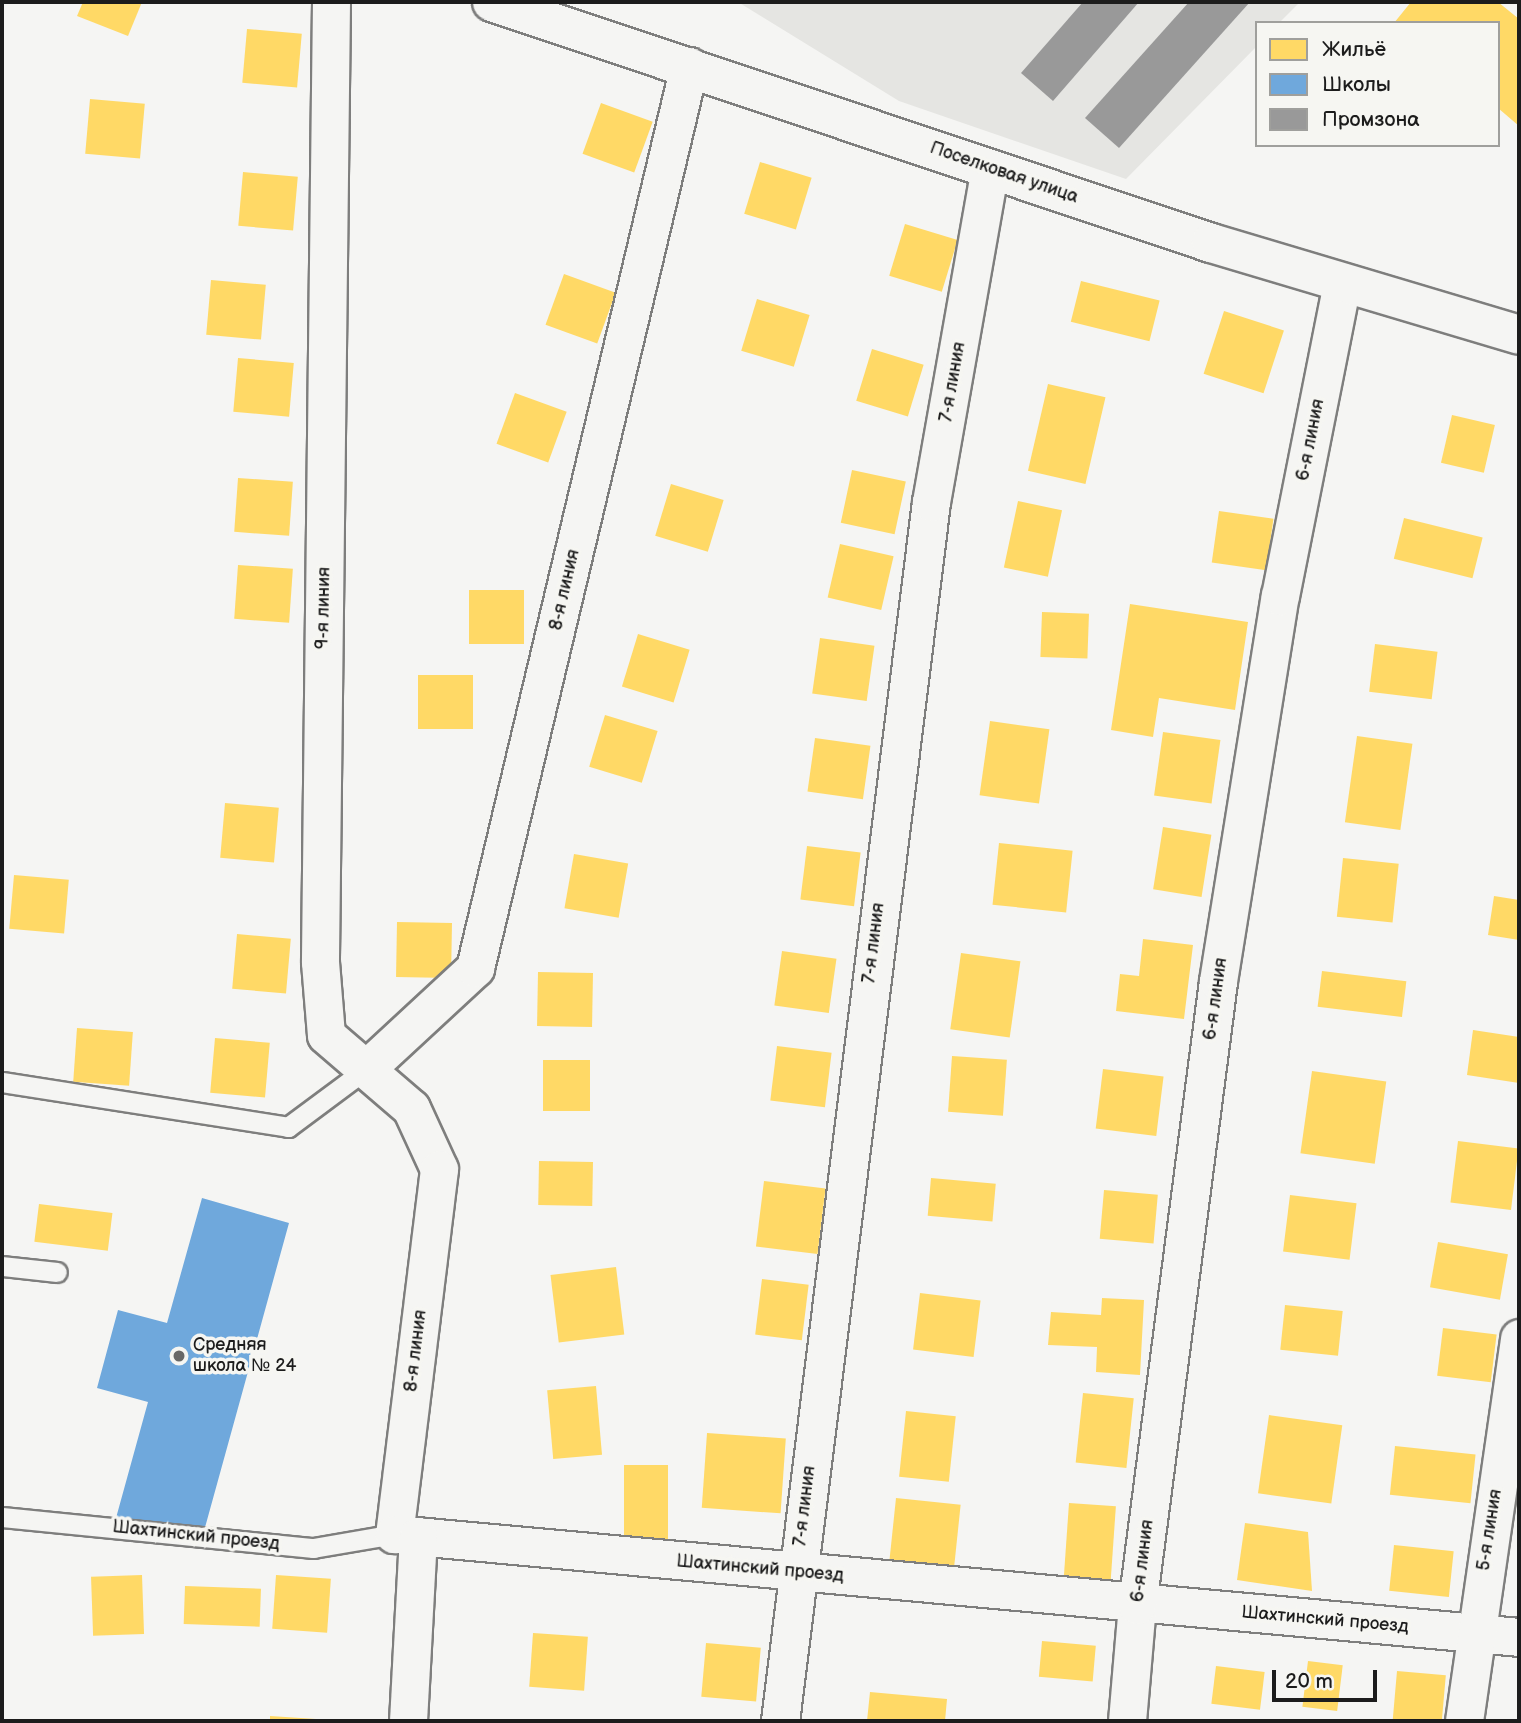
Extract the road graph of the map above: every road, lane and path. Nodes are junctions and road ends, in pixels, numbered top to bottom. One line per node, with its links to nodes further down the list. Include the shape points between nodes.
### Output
1 (331, 2): 7 (street, 9-я линия, via 320,962 326,1035)
2 (492, 2): 3 (street, Поселковая улица)
3 (689, 66): 4 (street, Поселковая улица); 7 (street, 8-я линия, via 475,968)
4 (990, 168): 5 (street, Поселковая улица); 15 (street, 7-я линия, via 931,502)
5 (1342, 282): 6 (street, Поселковая улица); 16 (street, 6-я линия, via 1280,596 1220,967)
6 (1519, 335)
7 (366, 1069): 8 (lane, via 288,1127); 9 (street, 9-я линия, via 411,1108)
8 (2, 1082)
9 (439, 1169): 14 (street, 8-я линия)
10 (2, 1266): 11 (lane)
11 (57, 1272)
12 (1519, 1338): 17 (street, 5-я линия)
13 (2, 1517): 14 (lane, Шахтинский проезд, via 313,1548)
14 (406, 1535): 15 (street, Шахтинский проезд); 19 (street, 8-я линия)
15 (797, 1572): 16 (street, Шахтинский проезд); 20 (street, 7-я линия)
16 (1137, 1605): 17 (street, Шахтинский проезд); 21 (street, 6-я линия)
17 (1475, 1632): 18 (street, Шахтинский проезд); 22 (street, 5-я линия)
18 (1519, 1637)
19 (408, 1721)
20 (780, 1721)
21 (1127, 1721)
22 (1464, 1721)

